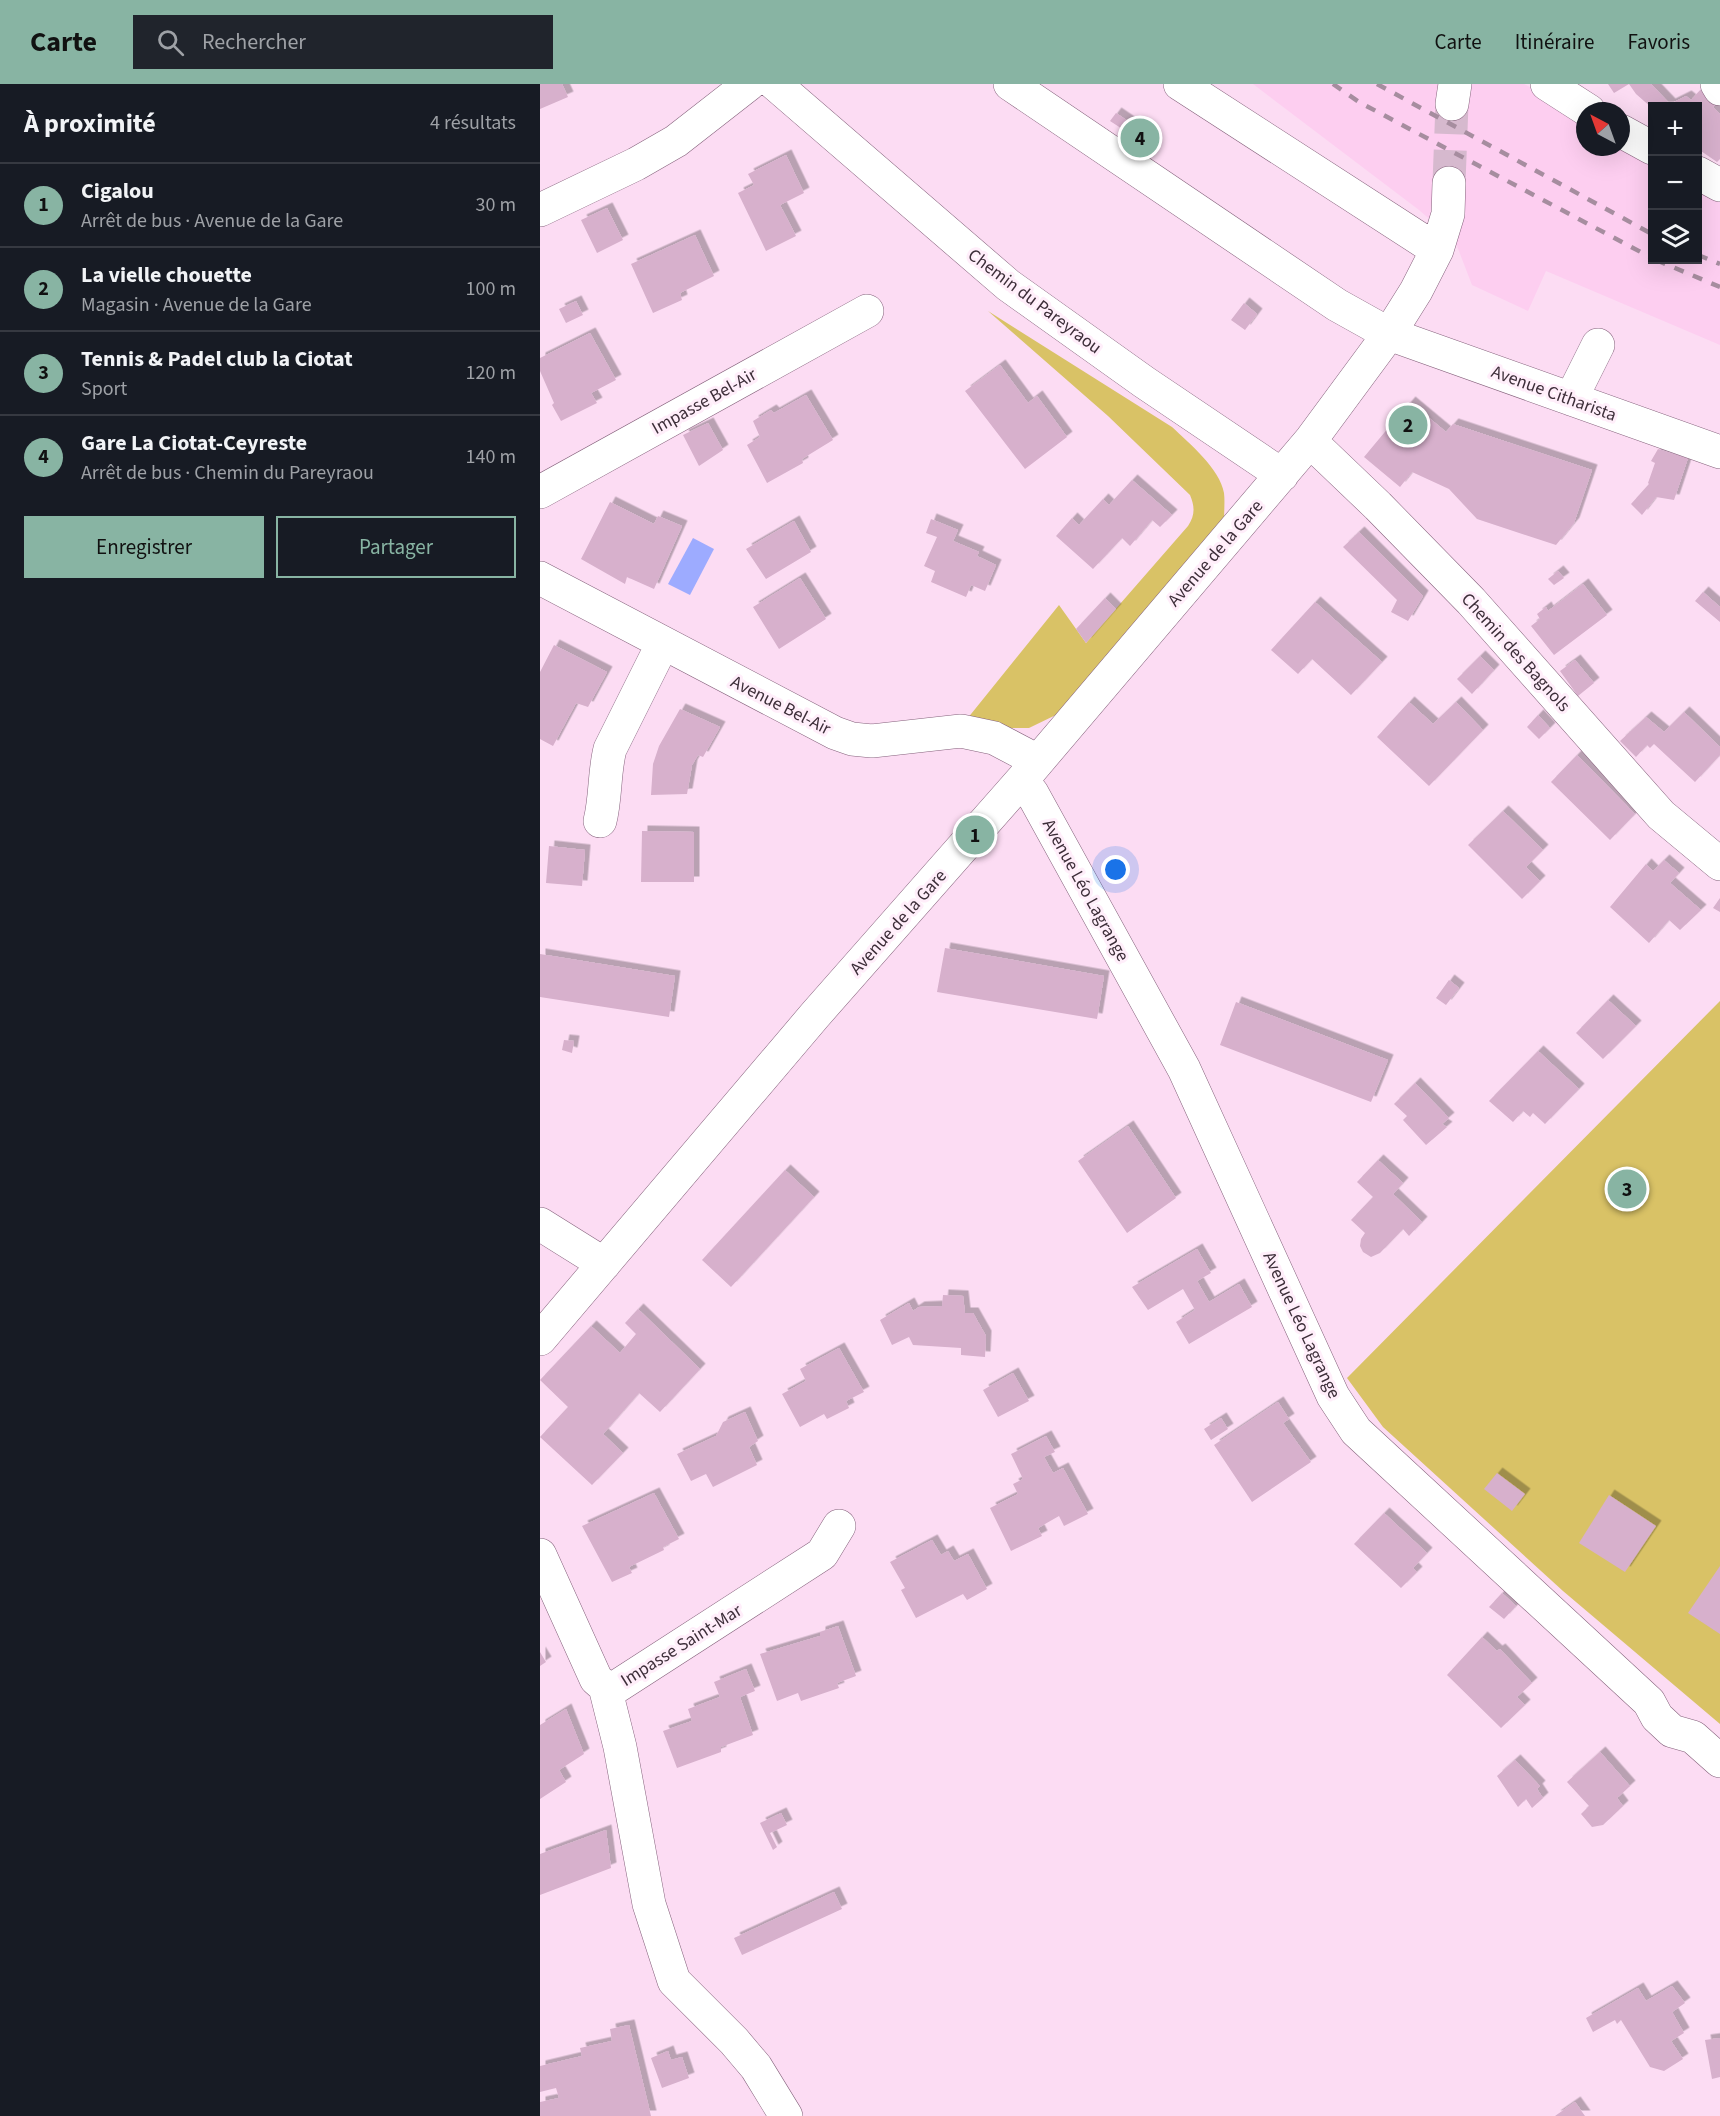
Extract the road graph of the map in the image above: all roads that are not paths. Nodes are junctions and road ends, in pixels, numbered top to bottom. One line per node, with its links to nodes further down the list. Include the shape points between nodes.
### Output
1 (749, 84): 14 (street, via 676,141)
2 (775, 84): 22 (street, Chemin du Pareyraou, via 1008,285)
3 (1010, 84): 17 (street, Avenue Citharista, via 1337,305)
4 (1180, 84): 15 (street)
5 (1547, 84): 8 (street)
6 (1717, 84): 7 (street)
7 (1720, 89)
8 (1576, 102)
9 (1630, 136): 10 (street)
10 (1648, 145)
11 (1702, 175): 13 (street)
12 (1449, 183): 15 (street, Avenue de la Gare, via 1448,214)
13 (1720, 185)
14 (540, 210)
15 (1437, 250): 17 (street, Avenue de la Gare)
16 (867, 311): 23 (street, Impasse Bel-Air)
17 (1389, 334): 19 (street, Avenue Citharista); 20 (street, Avenue de la Gare)
18 (1598, 345): 19 (street)
19 (1571, 399): 21 (street, Avenue Citharista)
20 (1310, 441): 22 (street, Avenue de la Gare); 28 (street, Chemin des Bagnols, via 1471,602 1661,815)
21 (1720, 452)
22 (1282, 475): 26 (street, Avenue de la Gare)
23 (540, 492)
24 (540, 578): 25 (street, Avenue Bel-Air)
25 (663, 643): 26 (street, Avenue Bel-Air, via 852,739 872,741 961,731 994,738); 27 (street, via 610,748)
26 (1030, 771): 30 (street, Avenue de la Gare, via 815,1015); 35 (street, Avenue Léo Lagrange, via 1032,793 1184,1069 1333,1396 1356,1431 1649,1702 1672,1731 1693,1737)
27 (600, 821)
28 (1720, 864)
29 (540, 1224): 30 (street)
30 (604, 1264): 31 (street, Avenue de la Gare)
31 (540, 1339)
32 (839, 1526): 34 (street, Impasse Saint-Mar, via 822,1554 616,1687)
33 (544, 1573): 34 (street, Impasse Saint-Mar, via 596,1679)
34 (605, 1687): 36 (street, via 649,1904 674,1981 756,2067)
35 (1720, 1761)
36 (786, 2116)

